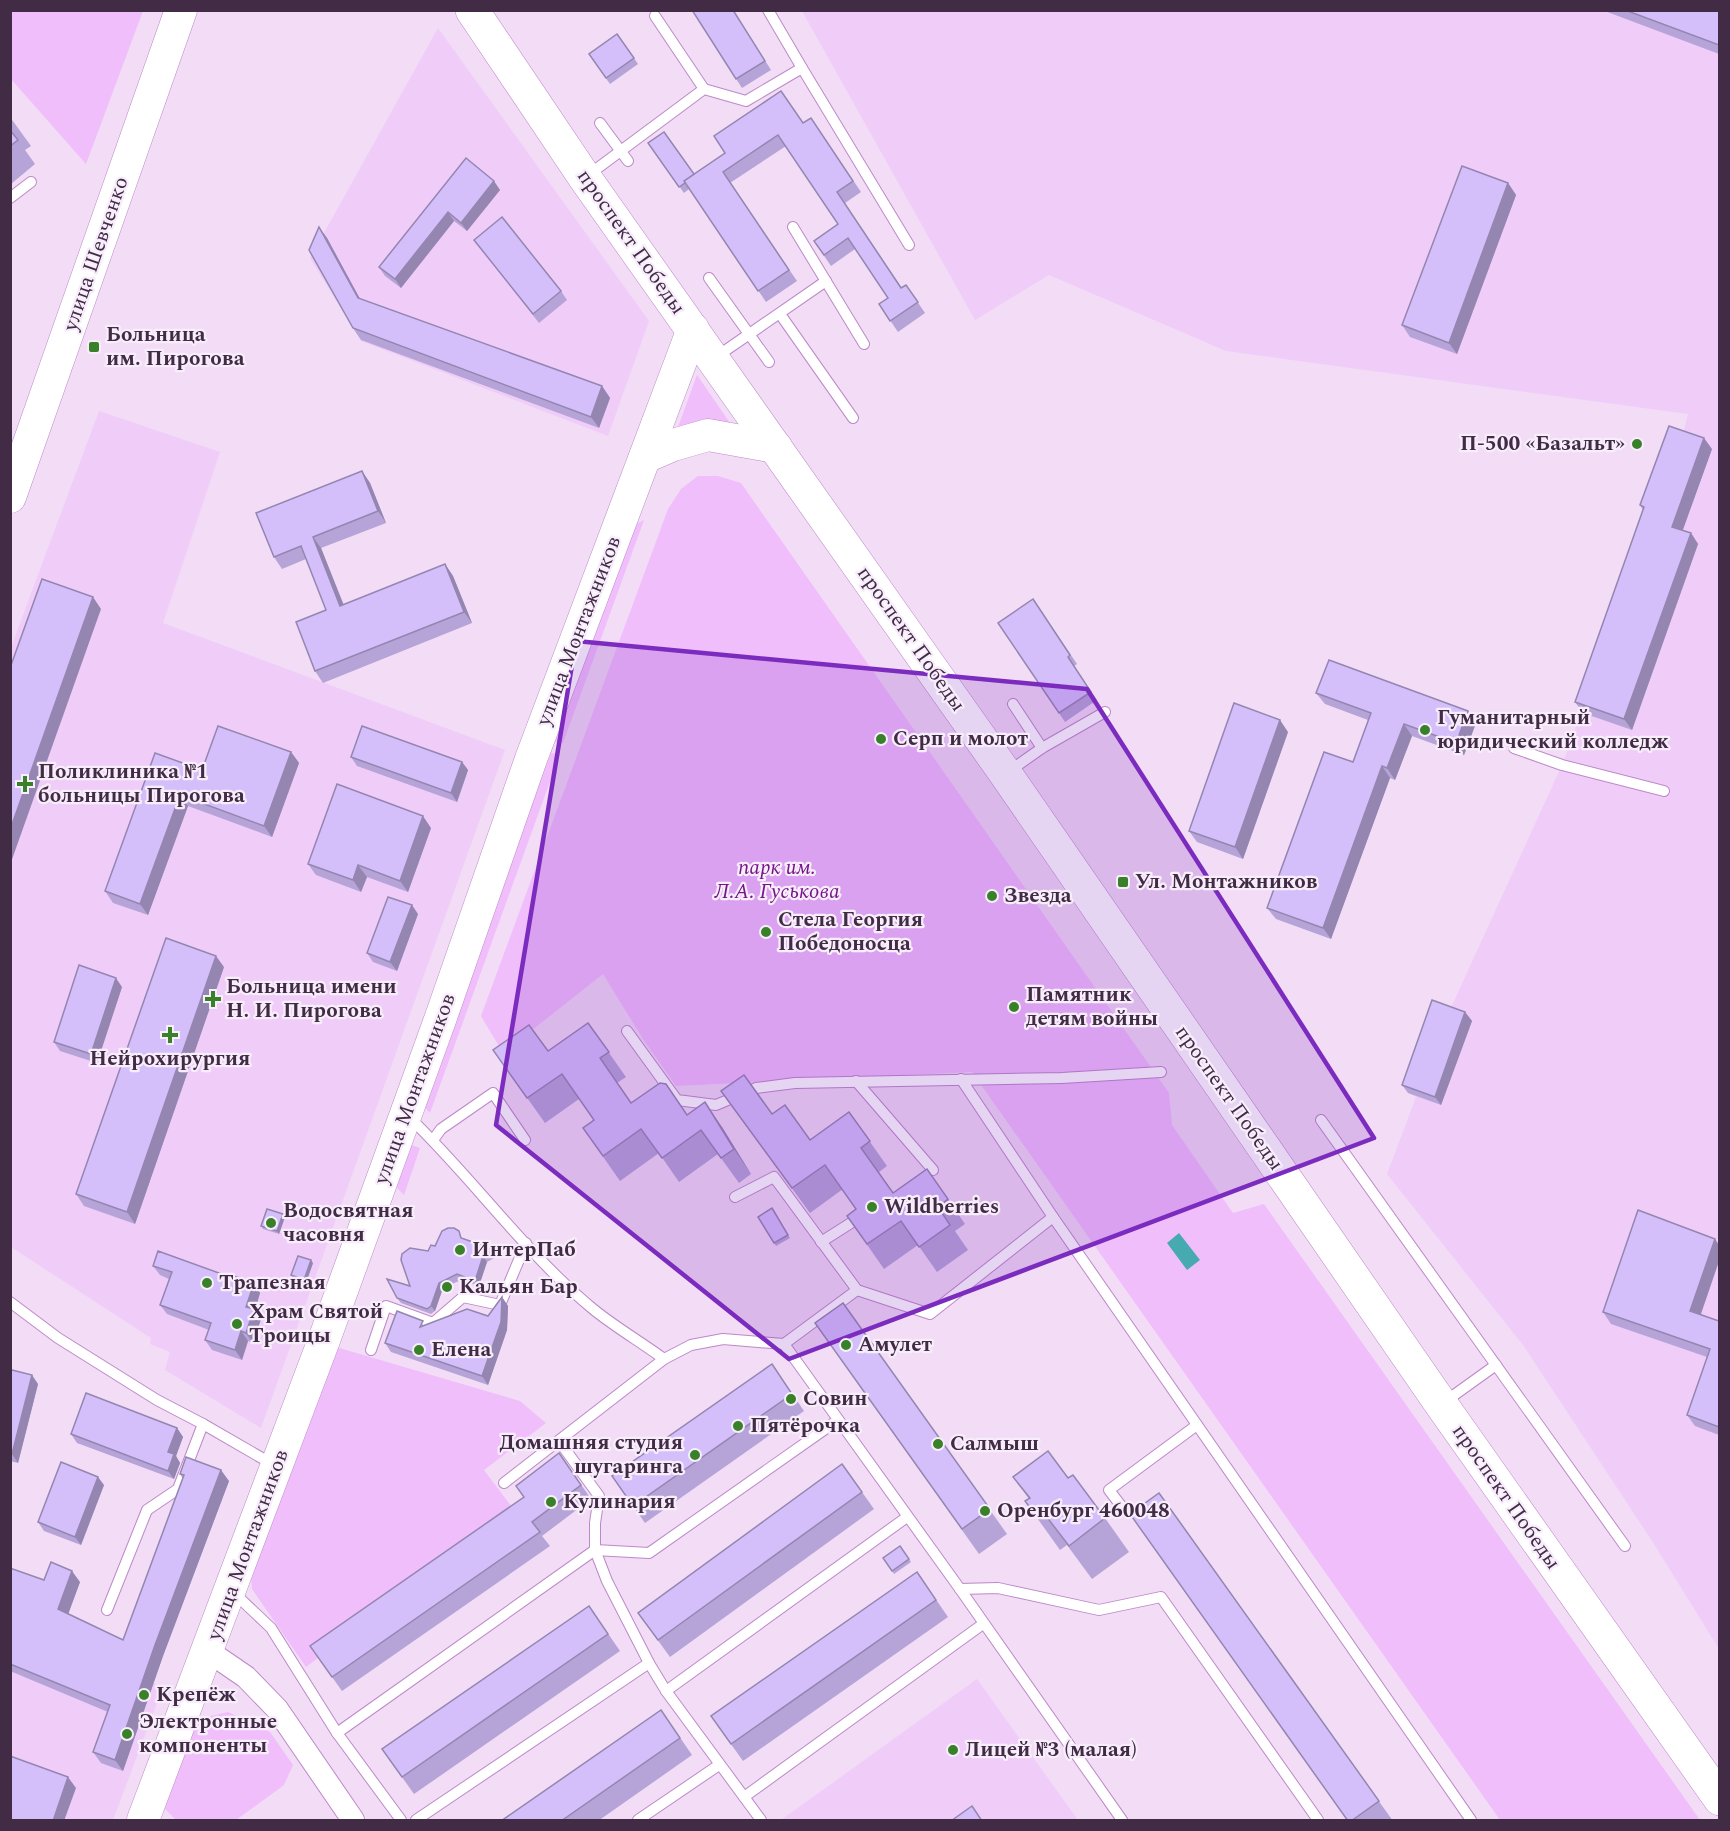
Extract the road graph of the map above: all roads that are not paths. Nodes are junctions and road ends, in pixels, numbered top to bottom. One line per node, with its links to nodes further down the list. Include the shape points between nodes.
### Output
1 (181, 10): 26 (main road, улица Шевченко)
2 (472, 10): 10 (main road, проспект Победы)
3 (768, 10): 5 (lane)
4 (655, 16): 6 (lane)
5 (802, 68): 6 (lane, via 746,101); 14 (lane)
6 (704, 89): 8 (lane)
7 (600, 123): 8 (lane)
8 (621, 152): 9 (lane); 10 (lane)
9 (628, 162)
10 (585, 178): 18 (main road, проспект Победы)
11 (31, 182): 12 (lane)
12 (10, 198)
13 (793, 227): 16 (lane)
14 (909, 245)
15 (709, 278): 19 (lane)
16 (826, 281): 17 (lane); 20 (lane)
17 (780, 314): 19 (lane); 23 (lane)
18 (693, 328): 21 (main road, проспект Победы); 25 (main road, улица Монтажников)
19 (750, 334): 21 (lane); 22 (lane)
20 (864, 344)
21 (714, 359): 24 (main road, проспект Победы)
22 (769, 362)
23 (854, 418)
24 (776, 447): 25 (main road, via 708,435); 31 (main road, проспект Победы)
25 (645, 457): 37 (main road, улица Монтажников, via 531,759)
26 (10, 497)
27 (1013, 704): 29 (lane)
28 (1105, 712): 29 (lane)
29 (1042, 748): 31 (lane)
30 (1514, 748): 32 (lane, via 1562,765)
31 (1005, 773): 53 (main road, проспект Победы)
32 (1664, 791)
33 (627, 1031): 36 (lane, via 677,1100 716,1105 756,1088)
34 (1161, 1072): 35 (lane)
35 (961, 1079): 36 (lane); 43 (lane)
36 (856, 1081): 41 (lane)
37 (406, 1114): 39 (lane); 58 (main road, улица Монтажников)
38 (1321, 1120): 52 (lane)
39 (433, 1140): 40 (lane, via 441,1129 493,1093); 46 (lane)
40 (525, 1140)
41 (933, 1170)
42 (735, 1197): 45 (lane, via 774,1177)
43 (1053, 1217): 47 (lane, via 930,1314); 56 (lane)
44 (854, 1221): 45 (lane)
45 (822, 1242): 47 (lane)
46 (526, 1243): 50 (lane, via 500,1305 463,1297 433,1323 386,1306); 51 (lane, via 593,1309)
47 (857, 1290): 49 (lane)
48 (10, 1302): 55 (lane, via 74,1348)
49 (784, 1344): 51 (lane, via 723,1338 691,1345); 54 (lane)
50 (371, 1350)
51 (664, 1359): 57 (lane)
52 (1496, 1365): 53 (lane); 62 (lane)
53 (1441, 1404): 74 (main road, проспект Победы)
54 (838, 1420): 61 (lane); 63 (lane, via 649,1553)
55 (203, 1424): 58 (lane); 66 (lane, via 178,1489 147,1510)
56 (1197, 1425): 60 (lane, via 1109,1490); 75 (lane)
57 (559, 1442): 59 (lane); 63 (lane, via 599,1496)
58 (277, 1467): 65 (main road, улица Монтажников)
59 (504, 1483)
60 (1125, 1511)
61 (907, 1517): 64 (lane); 70 (lane)
62 (1625, 1546)
63 (595, 1550): 69 (lane); 71 (lane)
64 (960, 1589): 67 (lane); 83 (lane, via 998,1588 1099,1610 1161,1597)
65 (231, 1590): 68 (main road, улица Монтажников); 71 (lane, via 271,1628)
66 (107, 1610)
67 (983, 1624): 73 (lane); 82 (lane)
68 (208, 1651): 76 (main road, улица Монтажников); 77 (street, via 246,1677 277,1709)
69 (648, 1663): 70 (lane); 79 (lane)
70 (666, 1691): 72 (lane)
71 (338, 1733): 78 (lane)
72 (719, 1765): 73 (lane); 80 (lane)
73 (744, 1797): 81 (lane)
74 (1719, 1799)
75 (1466, 1818)
76 (144, 1821)
77 (353, 1821)
78 (401, 1821)
79 (416, 1821)
80 (638, 1821)
81 (761, 1821)
82 (1122, 1821)
83 (1318, 1821)

